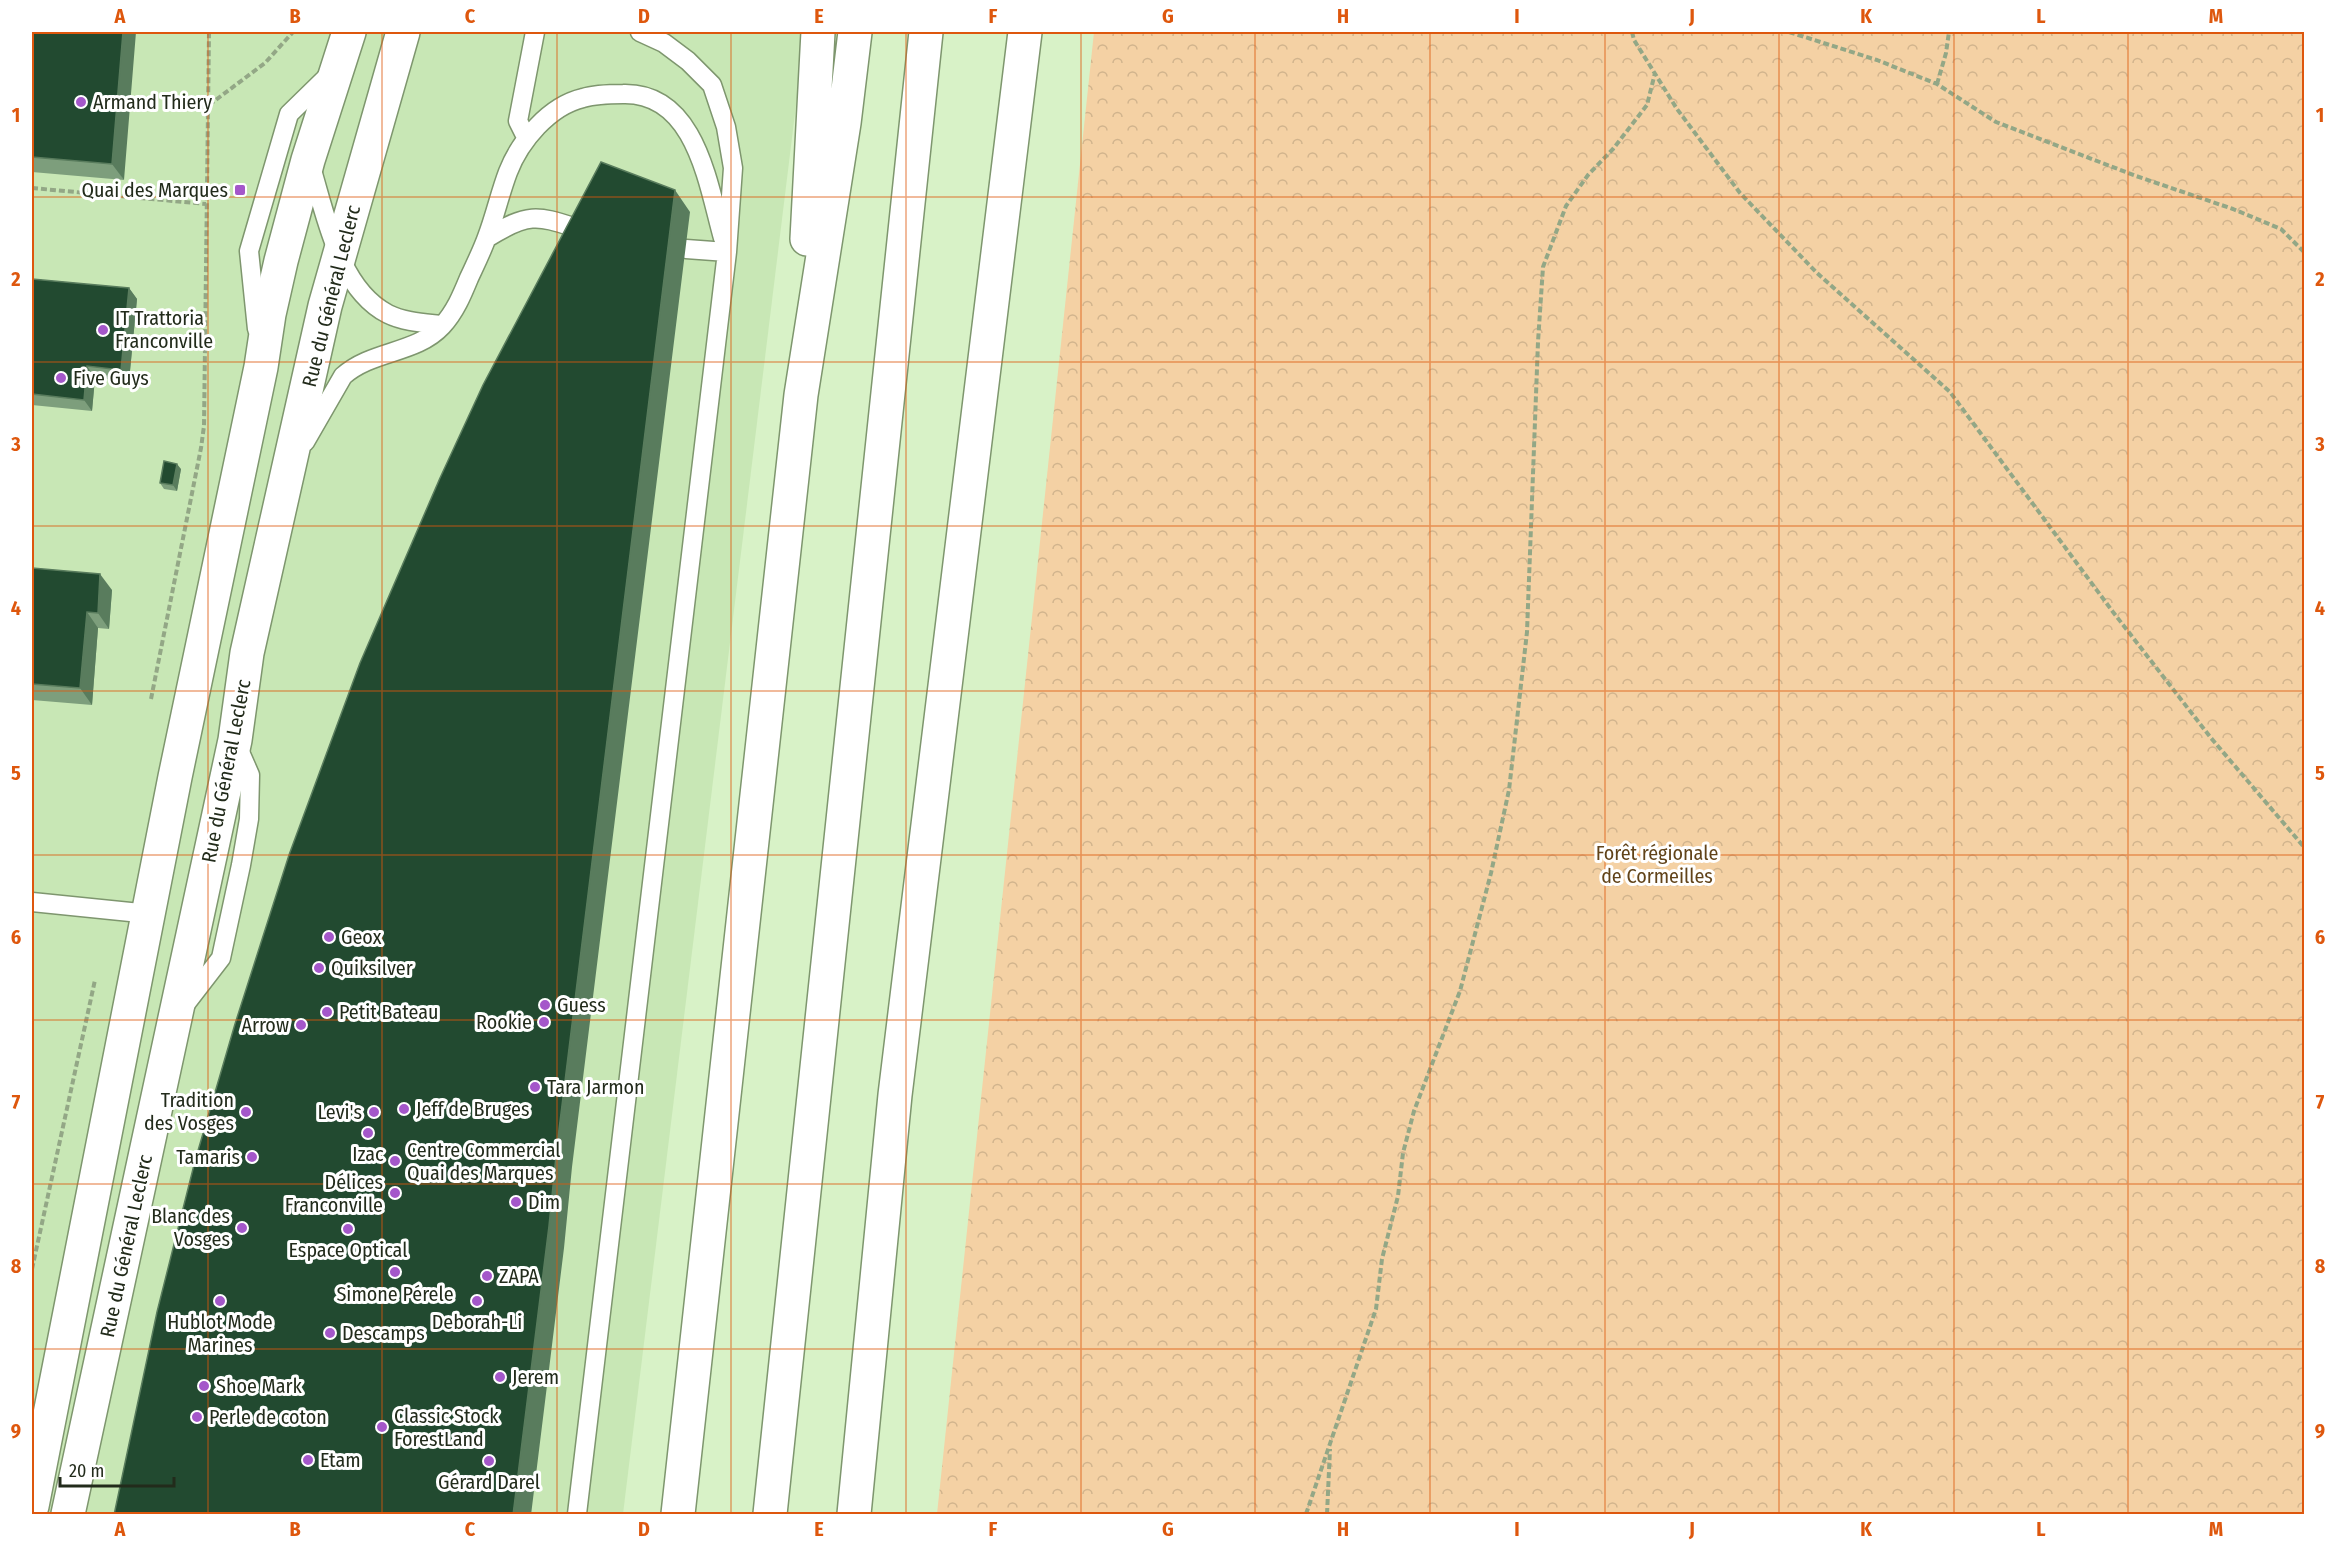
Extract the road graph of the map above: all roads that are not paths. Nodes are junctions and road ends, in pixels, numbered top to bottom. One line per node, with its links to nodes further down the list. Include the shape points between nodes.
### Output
1 (349, 32): 9 (main road, Rue du Général Leclerc)
2 (403, 32): 16 (main road, Rue du Général Leclerc)
3 (535, 32): 10 (lane, via 518,121)
4 (640, 32): 15 (lane, via 664,43 712,85 726,127 733,168)
5 (818, 32): 19 (main road)
6 (855, 32): 19 (main road)
7 (926, 32): 27 (main road)
8 (1026, 32): 28 (main road, via 896,1083)
9 (338, 66): 11 (main road, Rue du Général Leclerc); 18 (lane, via 289,114 249,251)
10 (526, 137): 13 (lane, via 509,171); 15 (lane, via 553,113 580,98 629,94 654,100 674,113 692,137)
11 (308, 160): 16 (lane); 18 (main road, Rue du Général Leclerc, via 269,314)
12 (590, 232): 13 (lane, via 530,217)
13 (487, 238): 17 (lane, via 458,304)
14 (686, 249): 15 (lane)
15 (727, 252): 25 (lane)
16 (339, 258): 17 (lane, via 372,303 388,314); 20 (main road, Rue du Général Leclerc)
17 (442, 326): 20 (lane, via 428,338 362,362 343,376)
18 (261, 366): 22 (main road, Rue du Général Leclerc)
19 (801, 395): 26 (main road)
20 (289, 473): 24 (main road, Rue du Général Leclerc)
21 (32, 902): 22 (lane)
22 (150, 914): 23 (main road, Rue du Général Leclerc)
23 (32, 1506)
24 (68, 1515)
25 (577, 1515)
26 (678, 1515)
27 (770, 1515)
28 (854, 1515)

